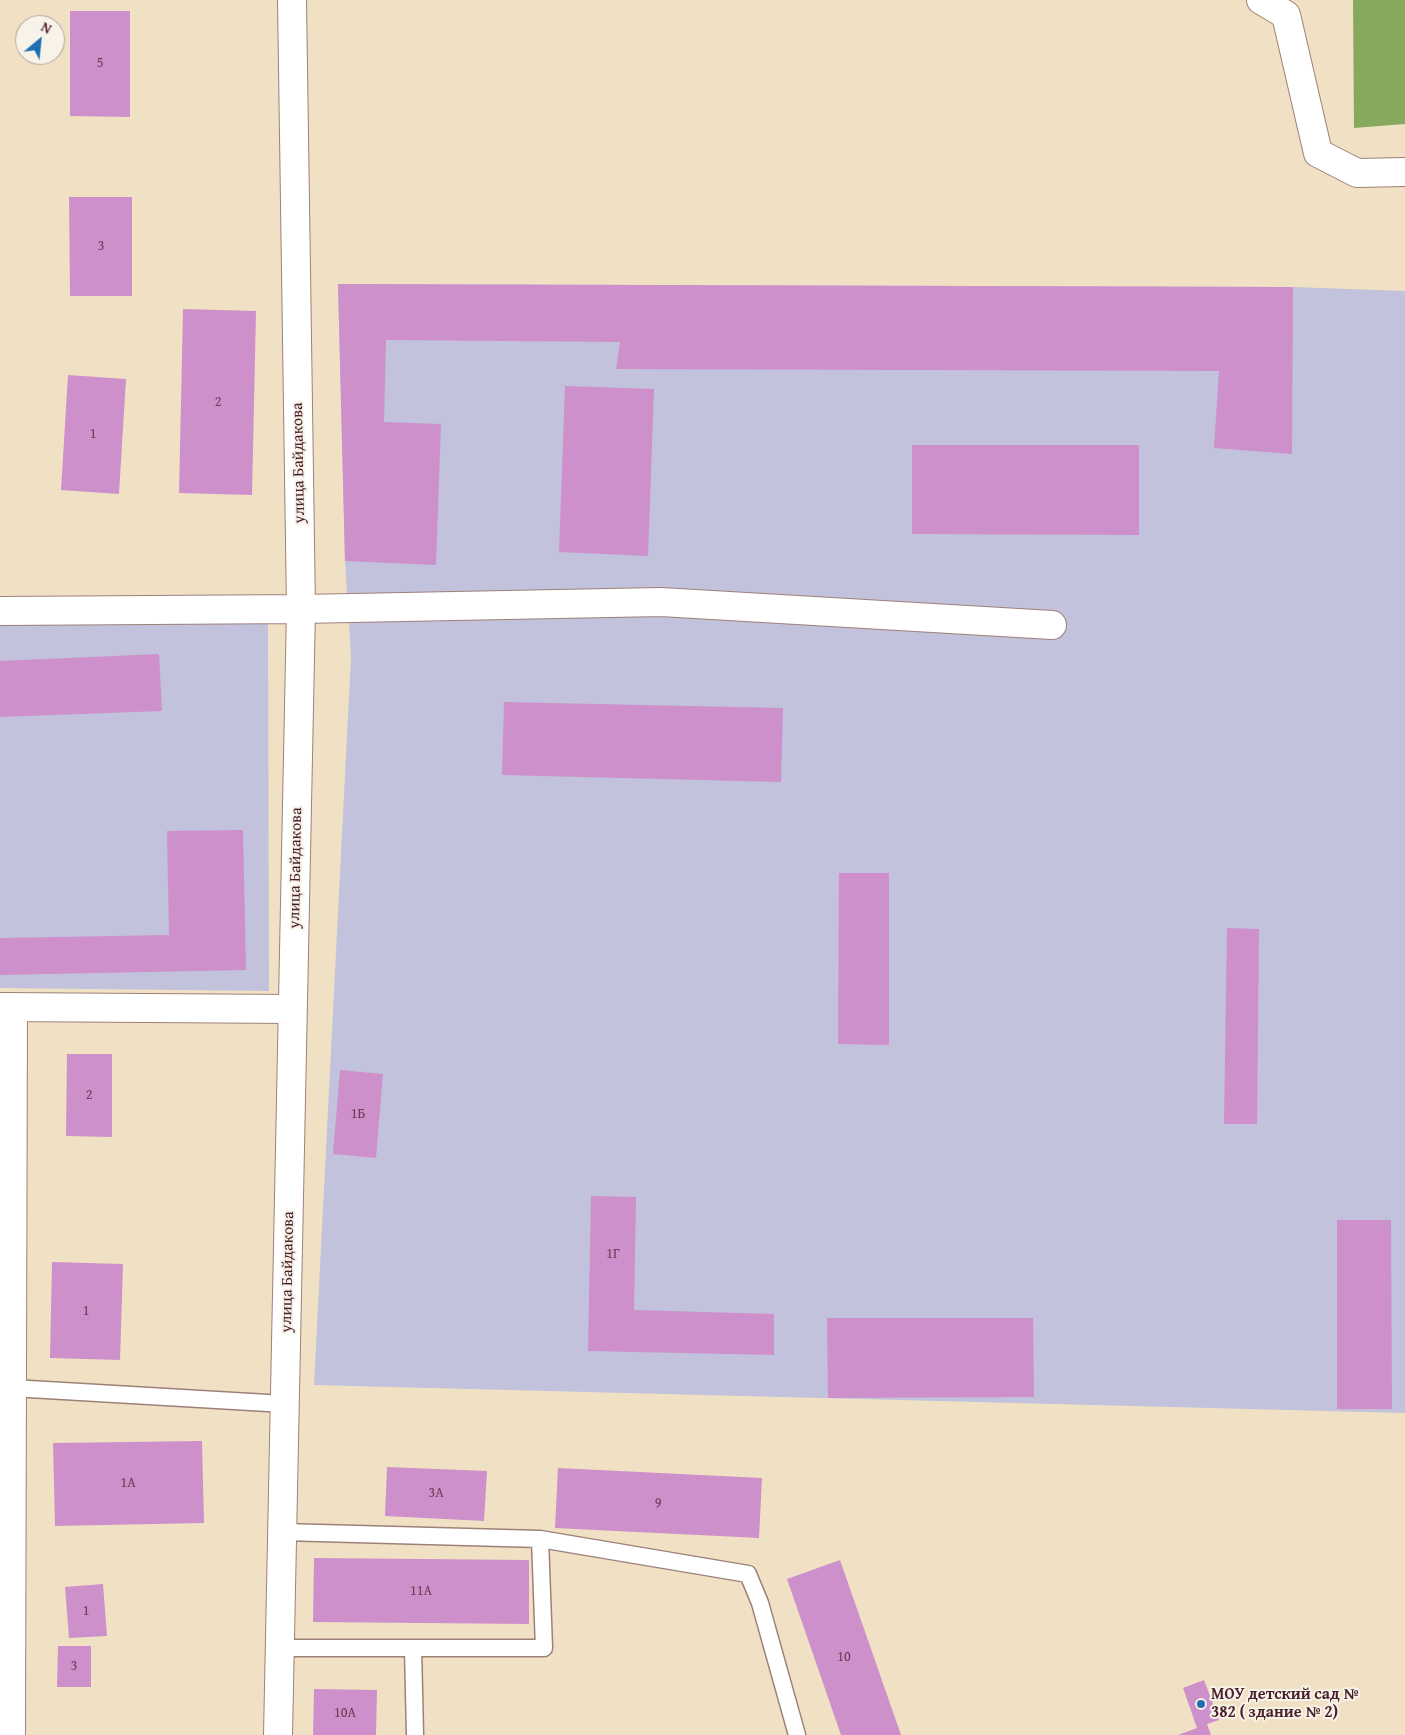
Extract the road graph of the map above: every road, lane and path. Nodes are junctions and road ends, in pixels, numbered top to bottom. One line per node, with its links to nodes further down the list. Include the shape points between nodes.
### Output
1 (292, 0): 4 (street, улица Байдакова)
2 (1261, 0): 3 (street, via 1286,15 1318,153 1357,173)
3 (1405, 172)
4 (301, 609): 5 (street); 6 (street, via 661,602); 8 (street, улица Байдакова)
5 (0, 610)
6 (1052, 625)
7 (7, 1007): 8 (street); 9 (street)
8 (293, 1009): 10 (street, улица Байдакова)
9 (12, 1388): 10 (lane); 15 (street)
10 (285, 1404): 11 (street, улица Байдакова)
11 (282, 1532): 12 (lane); 13 (street, улица Байдакова)
12 (540, 1539): 14 (lane, via 544,1648); 18 (lane, via 748,1574 760,1603)
13 (280, 1648): 14 (lane); 16 (street, улица Байдакова)
14 (413, 1648): 17 (lane)
15 (10, 1735)
16 (278, 1735)
17 (415, 1735)
18 (797, 1735)

